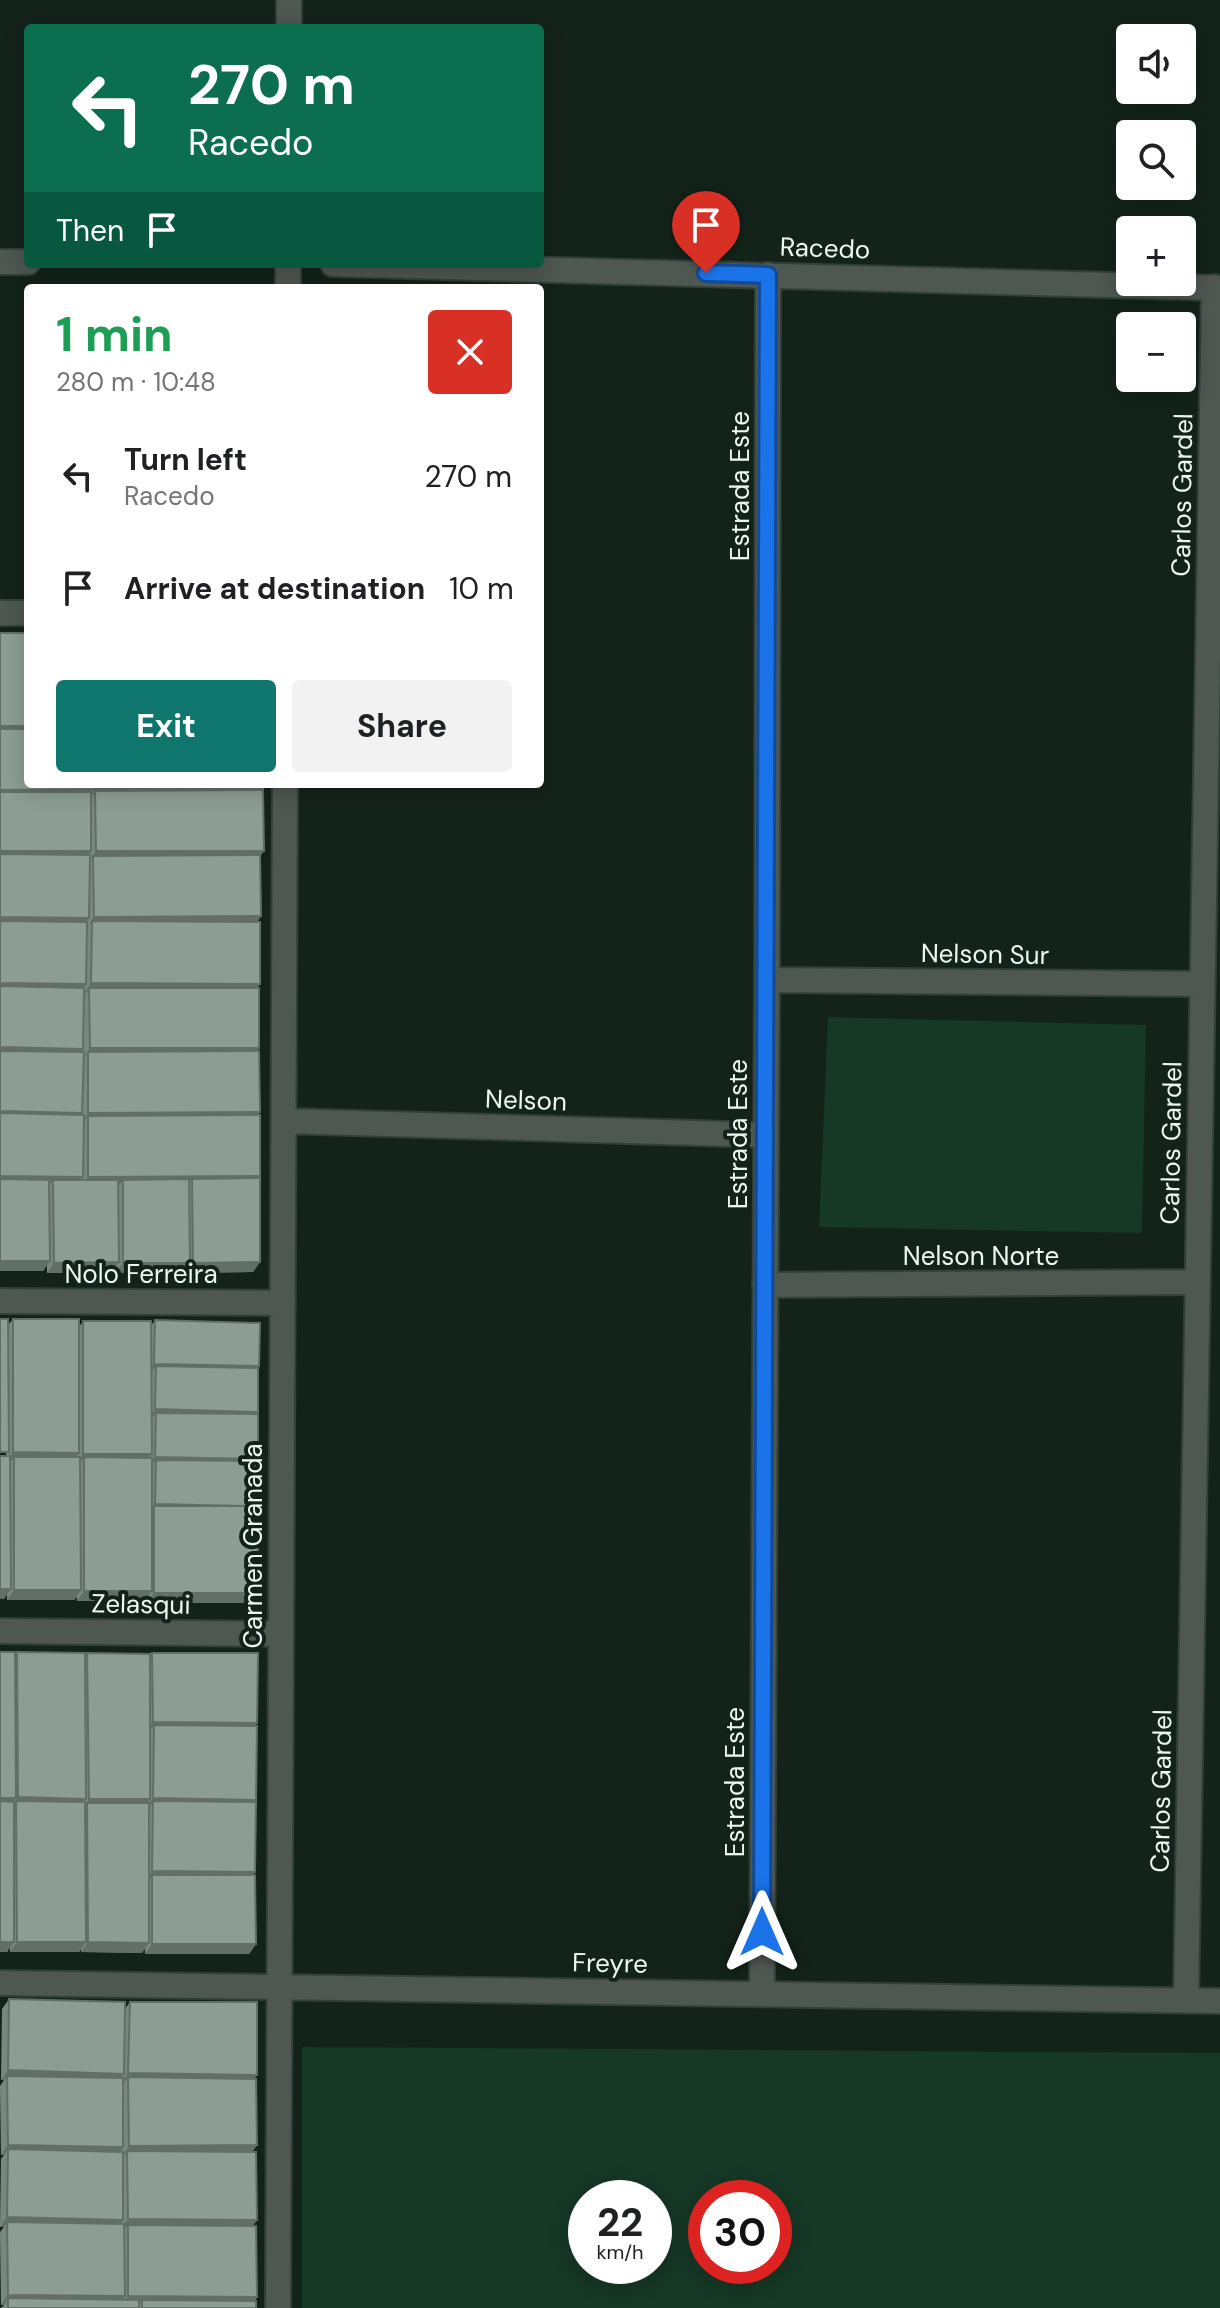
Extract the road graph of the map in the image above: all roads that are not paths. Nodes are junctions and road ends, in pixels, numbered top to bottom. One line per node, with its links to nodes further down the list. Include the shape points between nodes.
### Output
1 (289, 0): 2 (street)
2 (289, 24)
3 (0, 262): 4 (street)
4 (24, 262)
5 (491, 268): 6 (street, Racedo)
6 (768, 275): 7 (street, Racedo); 11 (street, Estrada Este)
7 (1217, 288): 12 (street, Carlos Gardel)
8 (0, 613): 9 (street)
9 (24, 613)
10 (285, 788): 13 (street, Carmen Granada)
11 (767, 980): 12 (street, Nelson Sur); 15 (street, Estrada Este)
12 (1202, 984): 14 (street, Carlos Gardel)
13 (284, 1121): 15 (street, Nelson); 19 (street, Carmen Granada)
14 (1210, 1132): 16 (street, Carlos Gardel)
15 (766, 1135): 17 (street, Estrada Este)
16 (1197, 1282): 17 (street, Nelson Norte); 25 (street, Carlos Gardel)
17 (765, 1285): 24 (street, Estrada Este)
18 (0, 1301): 19 (street, Nolo Ferreira)
19 (283, 1303): 21 (street, Carmen Granada)
20 (0, 1631): 21 (street, Zelasqui)
21 (281, 1634): 23 (street, Carmen Granada)
22 (0, 1983): 23 (street, Freyre)
23 (279, 1986): 24 (street, Freyre); 27 (street, Carmen Granada)
24 (762, 1993): 25 (street, Freyre)
25 (1186, 2000): 26 (street, Freyre)
26 (1220, 2001)
27 (278, 2308)

